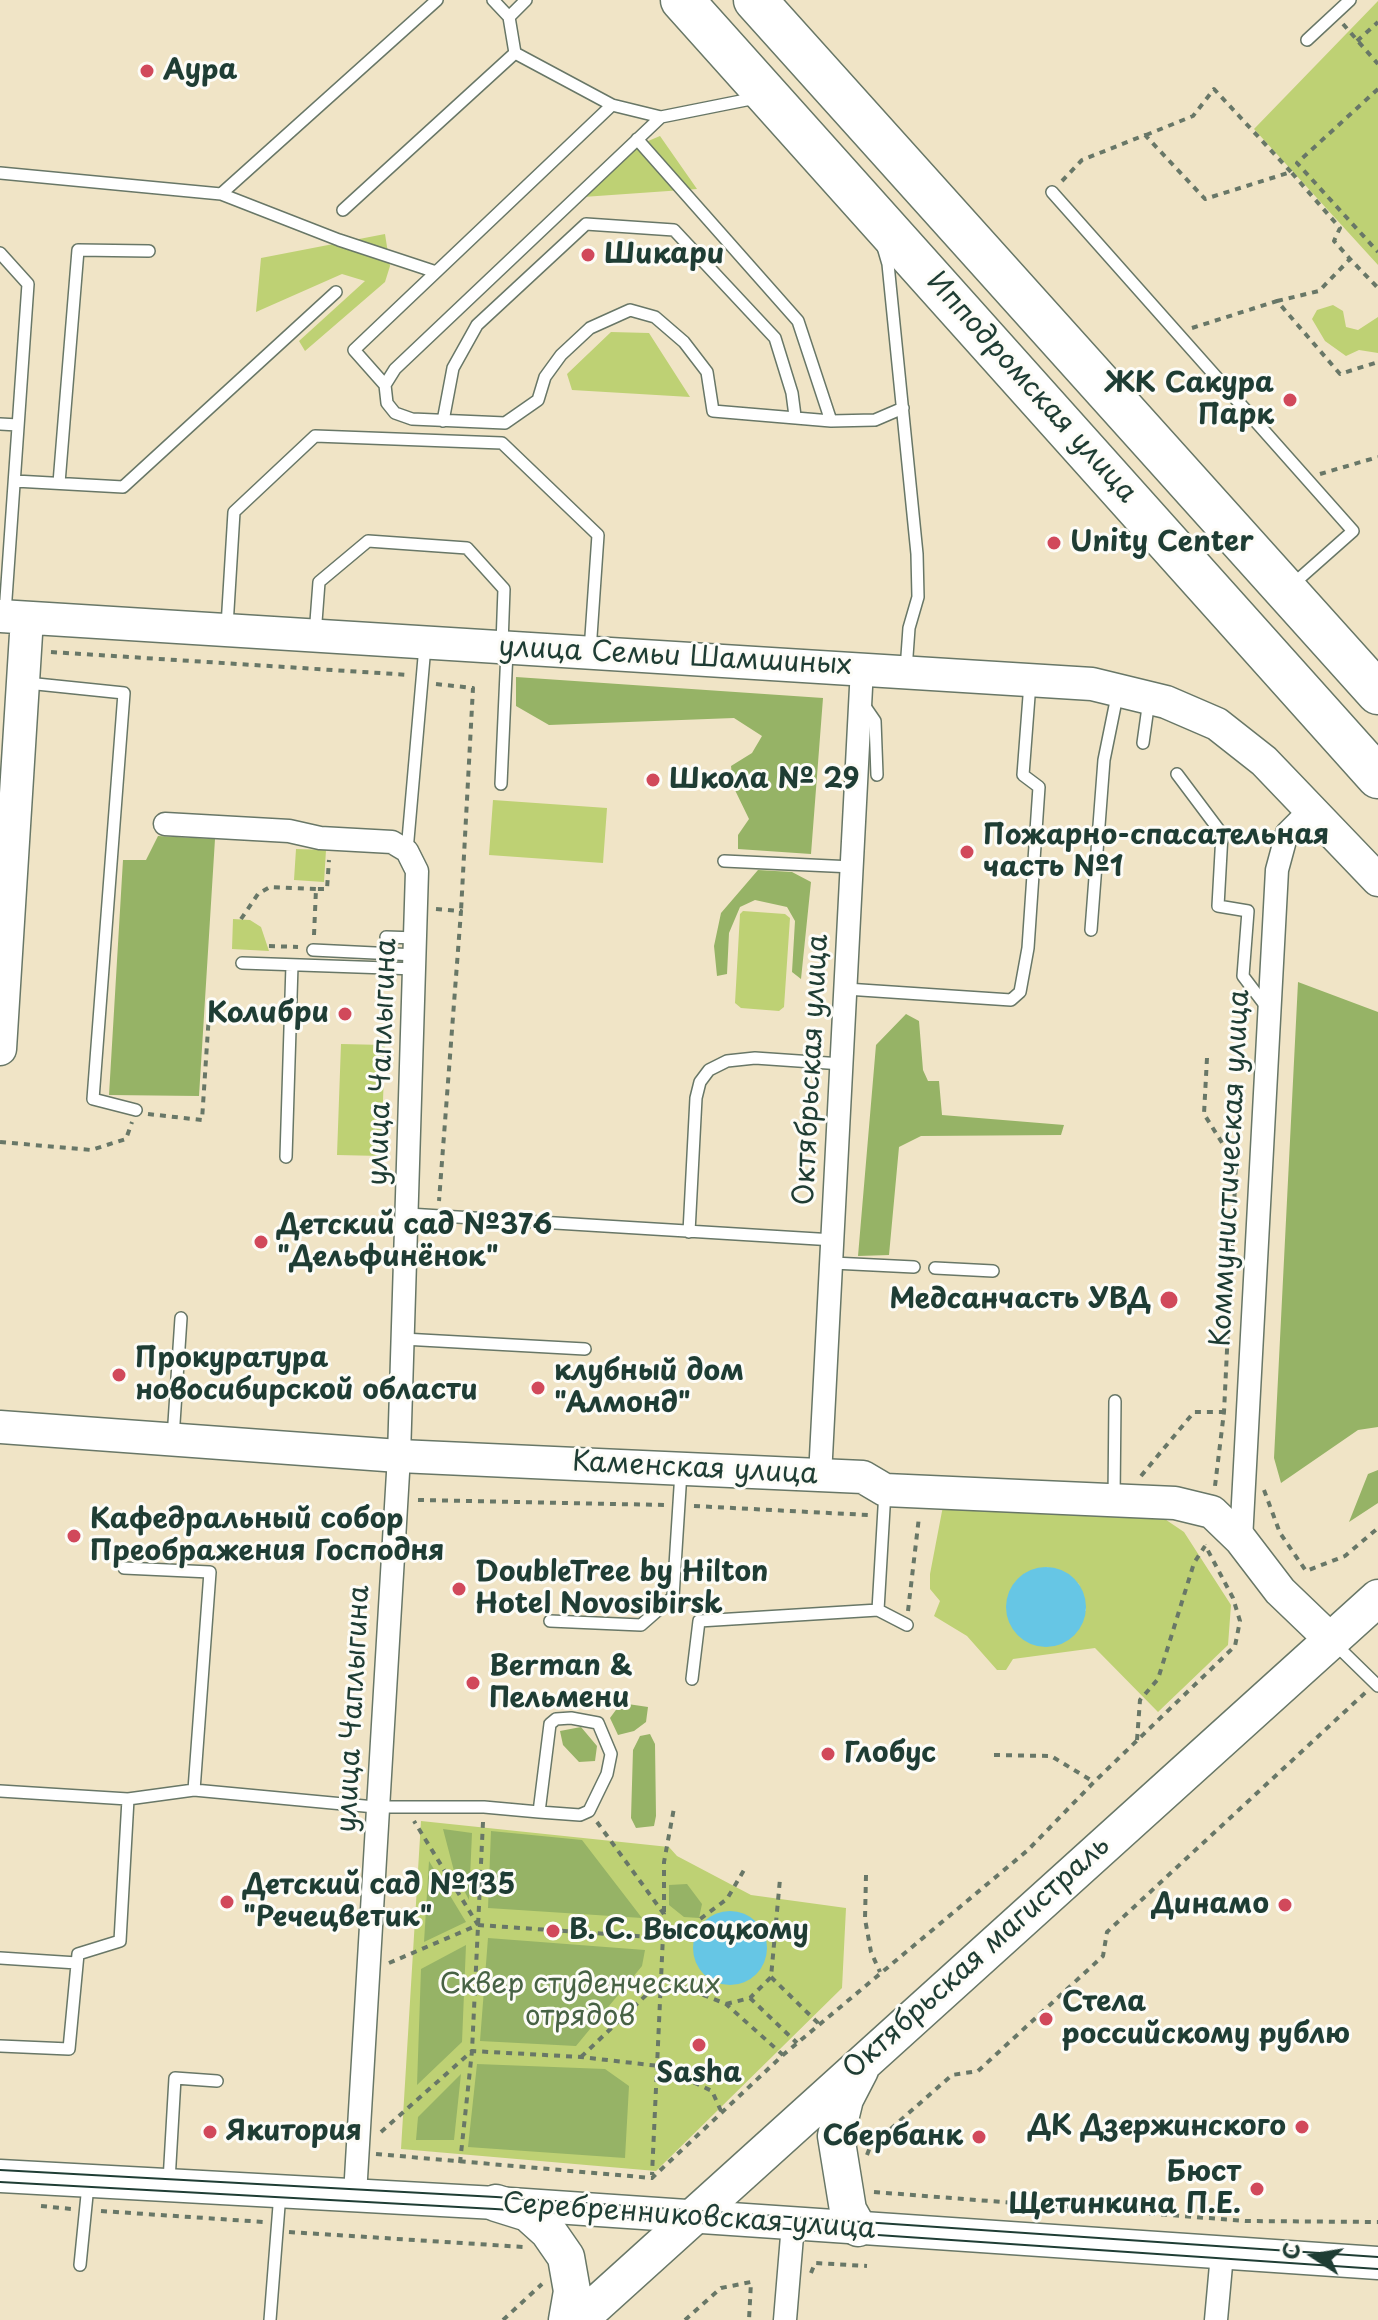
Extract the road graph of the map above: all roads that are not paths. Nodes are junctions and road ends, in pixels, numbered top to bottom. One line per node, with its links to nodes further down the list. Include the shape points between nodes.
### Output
1 (437, 0): 16 (lane)
2 (493, 0): 7 (lane)
3 (526, 0): 7 (lane)
4 (682, 0): 10 (highway, Ипподромская улица)
5 (755, 0): 32 (highway, Ипподромская улица)
6 (1350, 0): 8 (lane)
7 (509, 17): 9 (lane)
8 (1307, 40)
9 (515, 53): 11 (lane); 17 (lane)
10 (768, 95): 12 (lane); 18 (highway, Ипподромская улица)
11 (612, 105): 12 (lane); 21 (lane)
12 (661, 117): 13 (lane)
13 (637, 139): 23 (lane, via 395,369); 27 (lane, via 798,321)
14 (0, 173): 16 (lane)
15 (1052, 192): 32 (lane, via 1353,531)
16 (221, 194): 21 (lane)
17 (343, 210)
18 (872, 210): 24 (lane, via 888,264); 50 (highway, Ипподромская улица)
19 (149, 251): 31 (lane, via 78,250)
20 (0, 253): 29 (lane, via 28,284)
21 (436, 272): 23 (lane, via 354,350)
22 (336, 292): 31 (lane, via 123,487)
23 (385, 385): 26 (lane, via 387,403 395,413)
24 (903, 408): 27 (lane, via 875,420); 40 (lane, via 918,597)
25 (795, 416): 26 (lane, via 713,411 707,372 684,342 655,317 630,310 590,328 545,377 538,400 505,423); 26 (lane, via 775,338 674,230 586,224 477,325 453,368); 27 (lane)
26 (443, 421)
27 (831, 421)
28 (0, 424): 29 (lane)
29 (18, 425): 30 (lane)
30 (15, 481): 31 (lane); 33 (lane)
31 (59, 483)
32 (1286, 591): 44 (highway, Ипподромская улица)
33 (10, 617): 34 (street, улица Семьи Шамшиных); 42 (street, via 25,651)
34 (226, 630): 35 (street, улица Семьи Шамшиных); 38 (lane, via 234,512 315,436 502,443 598,535)
35 (315, 635): 36 (street, улица Семьи Шамшиных); 37 (lane, via 319,582 368,541 467,548 504,589)
36 (426, 642): 37 (street, улица Семьи Шамшиных); 54 (lane)
37 (504, 646): 38 (street, улица Семьи Шамшиных); 51 (lane)
38 (590, 652): 39 (street, улица Семьи Шамшиных)
39 (862, 668): 40 (street, улица Семьи Шамшиных); 46 (street, Октябрьская улица)
40 (906, 671): 41 (street, улица Семьи Шамшиных)
41 (1030, 678): 43 (street, улица Семьи Шамшиных); 64 (lane, via 1023,775 1039,787 1020,992 1011,1000)
42 (23, 683): 66 (street); 68 (lane, via 124,693 93,1099)
43 (1118, 691): 45 (street, улица Семьи Шамшиных); 58 (lane, via 1104,760)
44 (1378, 693)
45 (1149, 698): 47 (lane); 52 (street, улица Семьи Шамшиных, via 1217,724 1264,761)
46 (861, 701): 49 (lane, via 875,721); 56 (street, Октябрьская улица)
47 (1143, 743)
48 (1177, 774): 65 (lane, via 1222,834 1218,906 1248,911 1243,976)
49 (877, 775)
50 (1378, 777)
51 (501, 784)
52 (1310, 810): 57 (street, улица Семьи Шамшиных); 65 (street, Коммунистическая улица, via 1287,833 1277,870)
53 (165, 824): 54 (street, via 392,842)
54 (407, 851): 61 (street, улица Чаплыгина, via 417,871)
55 (724, 861): 56 (lane)
56 (853, 867): 64 (street, Октябрьская улица)
57 (1378, 880)
58 (1091, 930)
59 (386, 937): 61 (lane)
60 (313, 950): 61 (lane)
61 (417, 954): 63 (lane); 70 (street, улица Чаплыгина)
62 (242, 963): 63 (lane)
63 (292, 965): 69 (lane)
64 (846, 989): 67 (street, Октябрьская улица)
65 (1271, 1013): 87 (street, Коммунистическая улица)
66 (0, 1049)
67 (842, 1064): 71 (lane, via 755,1058 727,1061 709,1070 696,1098); 72 (street, Октябрьская улица)
68 (136, 1110)
69 (286, 1157)
70 (408, 1214): 71 (lane); 77 (street, улица Чаплыгина)
71 (689, 1232): 72 (lane)
72 (834, 1252): 73 (lane); 84 (street, Октябрьская улица)
73 (914, 1267)
74 (935, 1268): 75 (lane)
75 (993, 1271)
76 (181, 1318): 81 (lane)
77 (403, 1339): 78 (lane); 82 (street, улица Чаплыгина)
78 (585, 1349)
79 (1115, 1401): 85 (lane)
80 (0, 1427): 81 (street, Каменская улица)
81 (173, 1439): 82 (street, Каменская улица)
82 (399, 1456): 83 (street, Каменская улица); 99 (street, улица Чаплыгина)
83 (681, 1468): 84 (street, Каменская улица); 91 (lane, via 673,1597 641,1625)
84 (820, 1476): 86 (street, Каменская улица, via 863,1477)
85 (1114, 1499): 86 (street, Каменская улица); 87 (street, Каменская улица, via 1175,1503 1212,1512)
86 (885, 1503): 90 (lane)
87 (1241, 1540): 93 (street, via 1280,1591)
88 (124, 1568): 96 (lane, via 210,1572)
89 (1378, 1598): 93 (main road, Октябрьская магистраль)
90 (878, 1610): 92 (lane); 94 (lane, via 699,1621)
91 (550, 1621)
92 (907, 1625)
93 (1330, 1639): 95 (lane); 104 (main road, Октябрьская магистраль)
94 (692, 1679)
95 (1376, 1685)
96 (194, 1790): 98 (lane); 99 (lane)
97 (0, 1791): 98 (lane)
98 (128, 1799): 102 (lane, via 120,1941 78,1954)
99 (378, 1807): 100 (lane); 110 (street, улица Чаплыгина)
100 (539, 1812): 100 (lane, via 589,1811 611,1754 598,1723 571,1718 550,1724)
101 (0, 1958): 102 (lane)
102 (77, 1963): 103 (lane, via 69,2049)
103 (0, 2046)
104 (867, 2057): 112 (main road, Октябрьская магистраль); 114 (main road, via 845,2099 836,2136 848,2210)
105 (217, 2081): 107 (lane, via 175,2078)
106 (0, 2176): 109 (street, Серебренниковская улица)
107 (169, 2185): 108 (street, Серебренниковская улица); 109 (street, Серебренниковская улица)
108 (280, 2191): 110 (street, Серебренниковская улица); 118 (lane)
109 (87, 2195): 117 (lane)
110 (355, 2195): 111 (street, Серебренниковская улица)
111 (496, 2203): 112 (street, Серебренниковская улица); 119 (main road, via 528,2213 566,2257 572,2291)
112 (692, 2216): 113 (street, Серебренниковская улица); 120 (main road, Октябрьская магистраль)
113 (793, 2224): 114 (street, Серебренниковская улица); 121 (street)
114 (858, 2228): 115 (street, Серебренниковская улица)
115 (1222, 2254): 116 (street, Серебренниковская улица); 122 (street)
116 (1378, 2263)
117 (80, 2265)
118 (270, 2320)
119 (567, 2320)
120 (579, 2320)
121 (785, 2320)
122 (1216, 2320)

